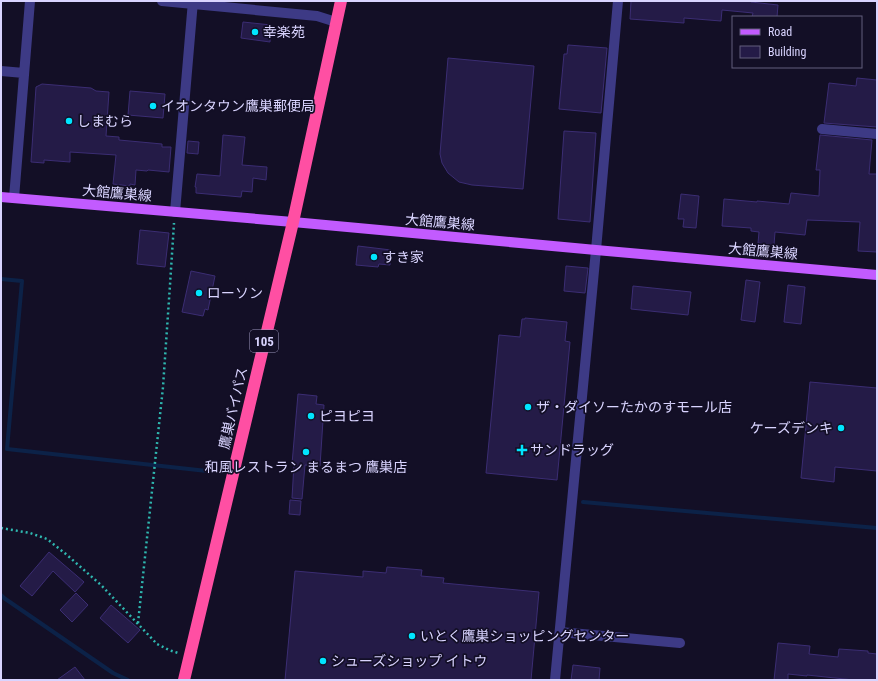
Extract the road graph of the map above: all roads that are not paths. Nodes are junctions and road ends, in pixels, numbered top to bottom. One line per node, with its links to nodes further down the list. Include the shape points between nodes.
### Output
1 (30, 1): 8 (street)
2 (162, 1): 5 (street)
3 (341, 1): 6 (highway, 鷹巣バイパス / 105)
4 (618, 1): 15 (street)
5 (193, 2): 6 (street, via 317,16); 13 (street)
6 (336, 22): 14 (highway, 鷹巣バイパス / 105)
7 (1, 71): 8 (street)
8 (24, 73): 12 (street)
9 (822, 129): 10 (street)
10 (877, 134)
11 (1, 197): 12 (main road, 大館鷹巣線)
12 (14, 198): 13 (main road, 大館鷹巣線)
13 (175, 212): 14 (main road, 大館鷹巣線)
14 (292, 222): 15 (main road, 大館鷹巣線); 19 (highway, 鷹巣バイパス / 105)
15 (596, 250): 16 (main road, 大館鷹巣線); 17 (street)
16 (877, 274)
17 (560, 632): 18 (street); 20 (street)
18 (680, 642)
19 (184, 680)
20 (555, 680)

